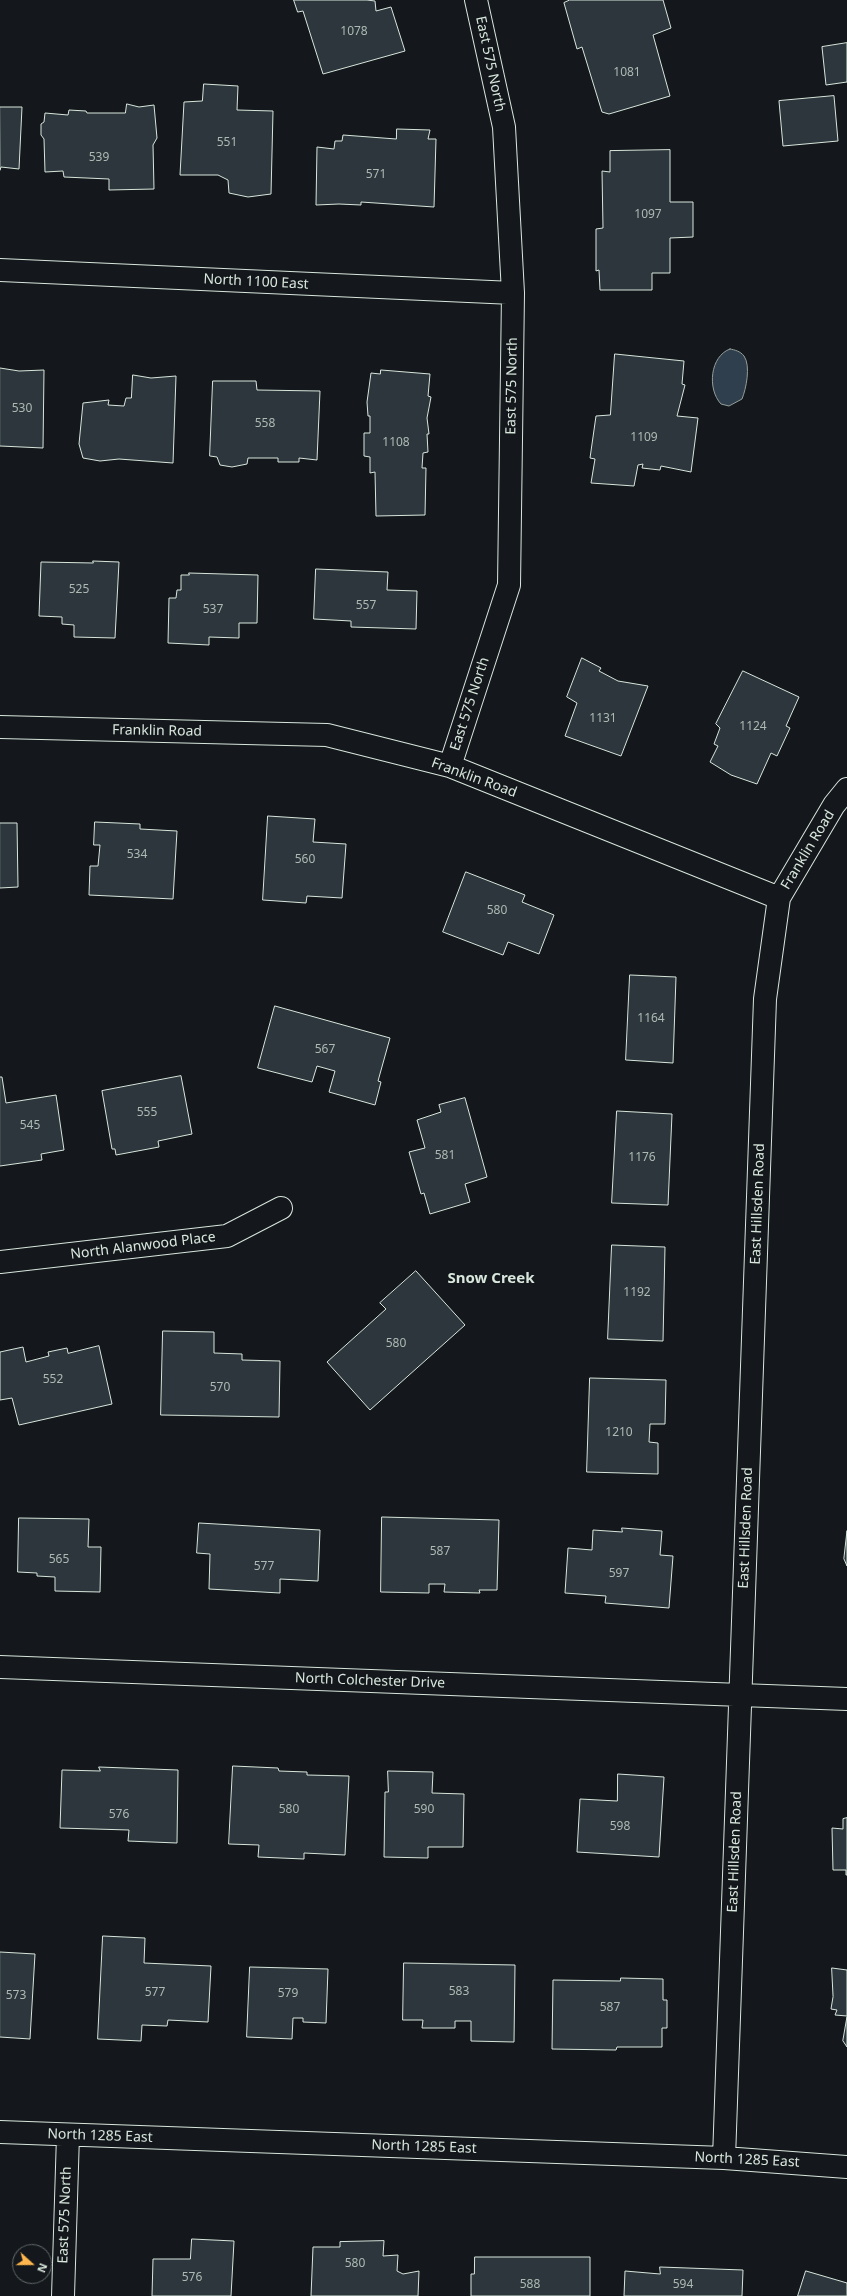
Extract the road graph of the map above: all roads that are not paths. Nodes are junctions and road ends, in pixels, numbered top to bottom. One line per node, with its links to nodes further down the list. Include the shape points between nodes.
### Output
1 (476, 0): 3 (street, East 575 North, via 504,128)
2 (0, 270): 3 (street, North 1100 East)
3 (513, 293): 5 (street, East 575 North, via 509,585)
4 (0, 727): 5 (street, Franklin Road, via 327,735)
5 (450, 766): 7 (street, Franklin Road)
6 (847, 789): 7 (street, Franklin Road, via 834,805)
7 (779, 898): 11 (street, East Hillsden Road, via 765,999)
8 (281, 1208): 9 (street, North Alanwood Place, via 227,1236)
9 (0, 1262)
10 (0, 1667): 11 (street, North Colchester Drive)
11 (740, 1694): 12 (street, North Colchester Drive); 15 (street, East Hillsden Road)
12 (847, 1699)
13 (0, 2132): 14 (street, North 1285 East)
14 (68, 2135): 15 (street, North 1285 East); 17 (street, East 575 North)
15 (724, 2158): 16 (street, North 1285 East)
16 (847, 2167)
17 (63, 2296)

